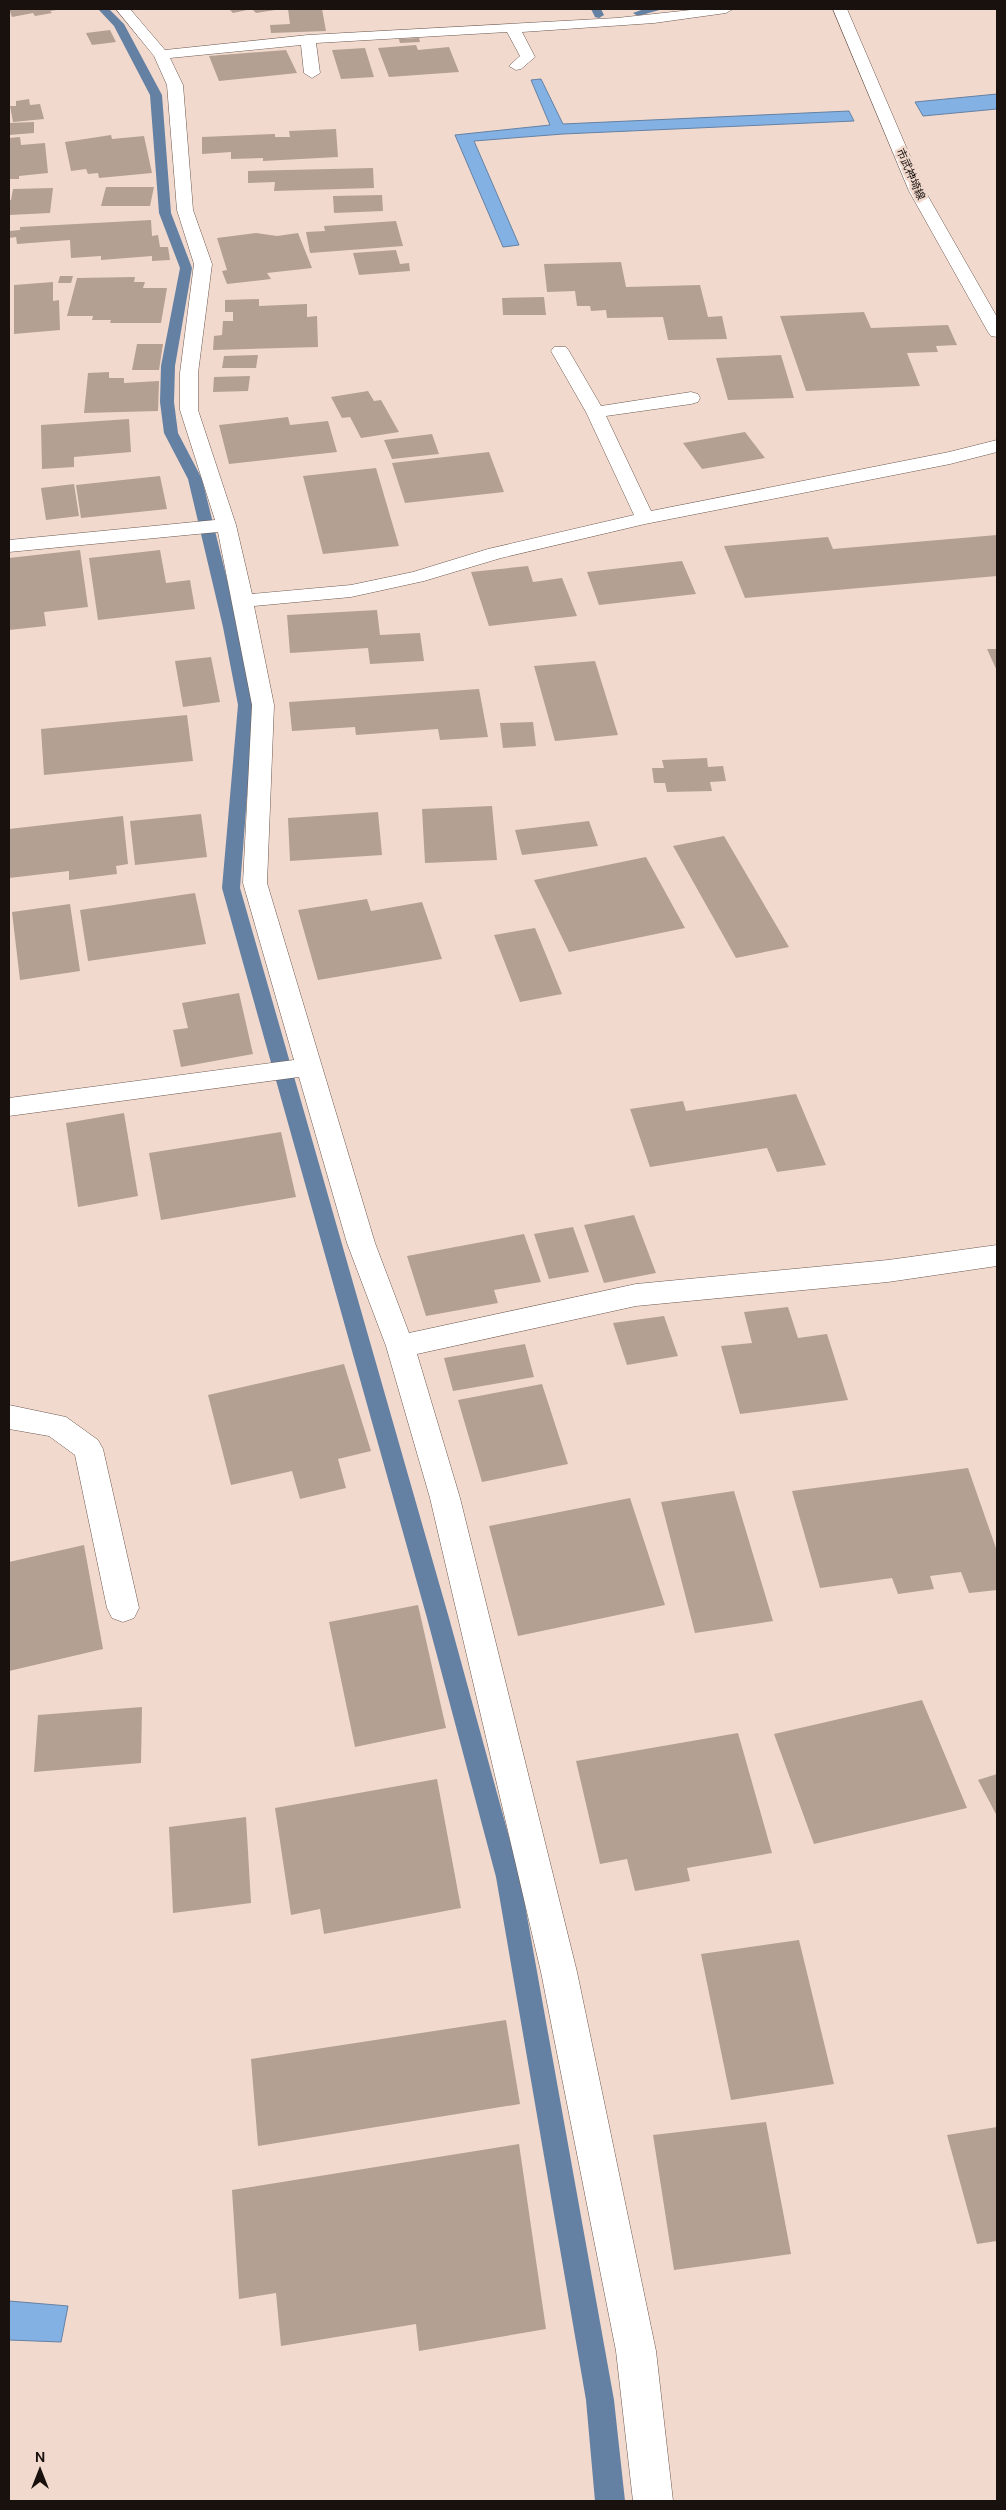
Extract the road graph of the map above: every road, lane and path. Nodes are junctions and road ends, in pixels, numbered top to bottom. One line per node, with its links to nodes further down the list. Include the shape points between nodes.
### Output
1 (123, 9): 7 (street)
2 (726, 9): 4 (street, via 694,15)
3 (840, 9): 10 (street, 市武神埼線, via 916,191)
4 (619, 15): 5 (street)
5 (512, 27): 6 (street, via 465,22); 8 (street, via 528,57)
6 (308, 38): 7 (street); 9 (street)
7 (161, 55): 16 (street, via 175,85 185,210 203,264 188,373 189,410)
8 (516, 66)
9 (312, 73)
10 (997, 332)
11 (560, 350): 13 (street)
12 (691, 398): 13 (street)
13 (595, 412): 15 (street)
14 (997, 446): 15 (street)
15 (645, 518): 18 (street, via 495,553 417,577 350,591)
16 (226, 525): 17 (street); 18 (street)
17 (9, 546)
18 (243, 601): 19 (street, via 263,704 255,883)
19 (309, 1067): 20 (street); 22 (street, via 361,1243)
20 (9, 1107)
21 (997, 1255): 22 (street, via 888,1271 636,1295)
22 (400, 1346): 25 (street, via 445,1498 559,1972 636,2351)
23 (9, 1417): 24 (street, via 56,1425 88,1449)
24 (124, 1608)
25 (653, 2501)

